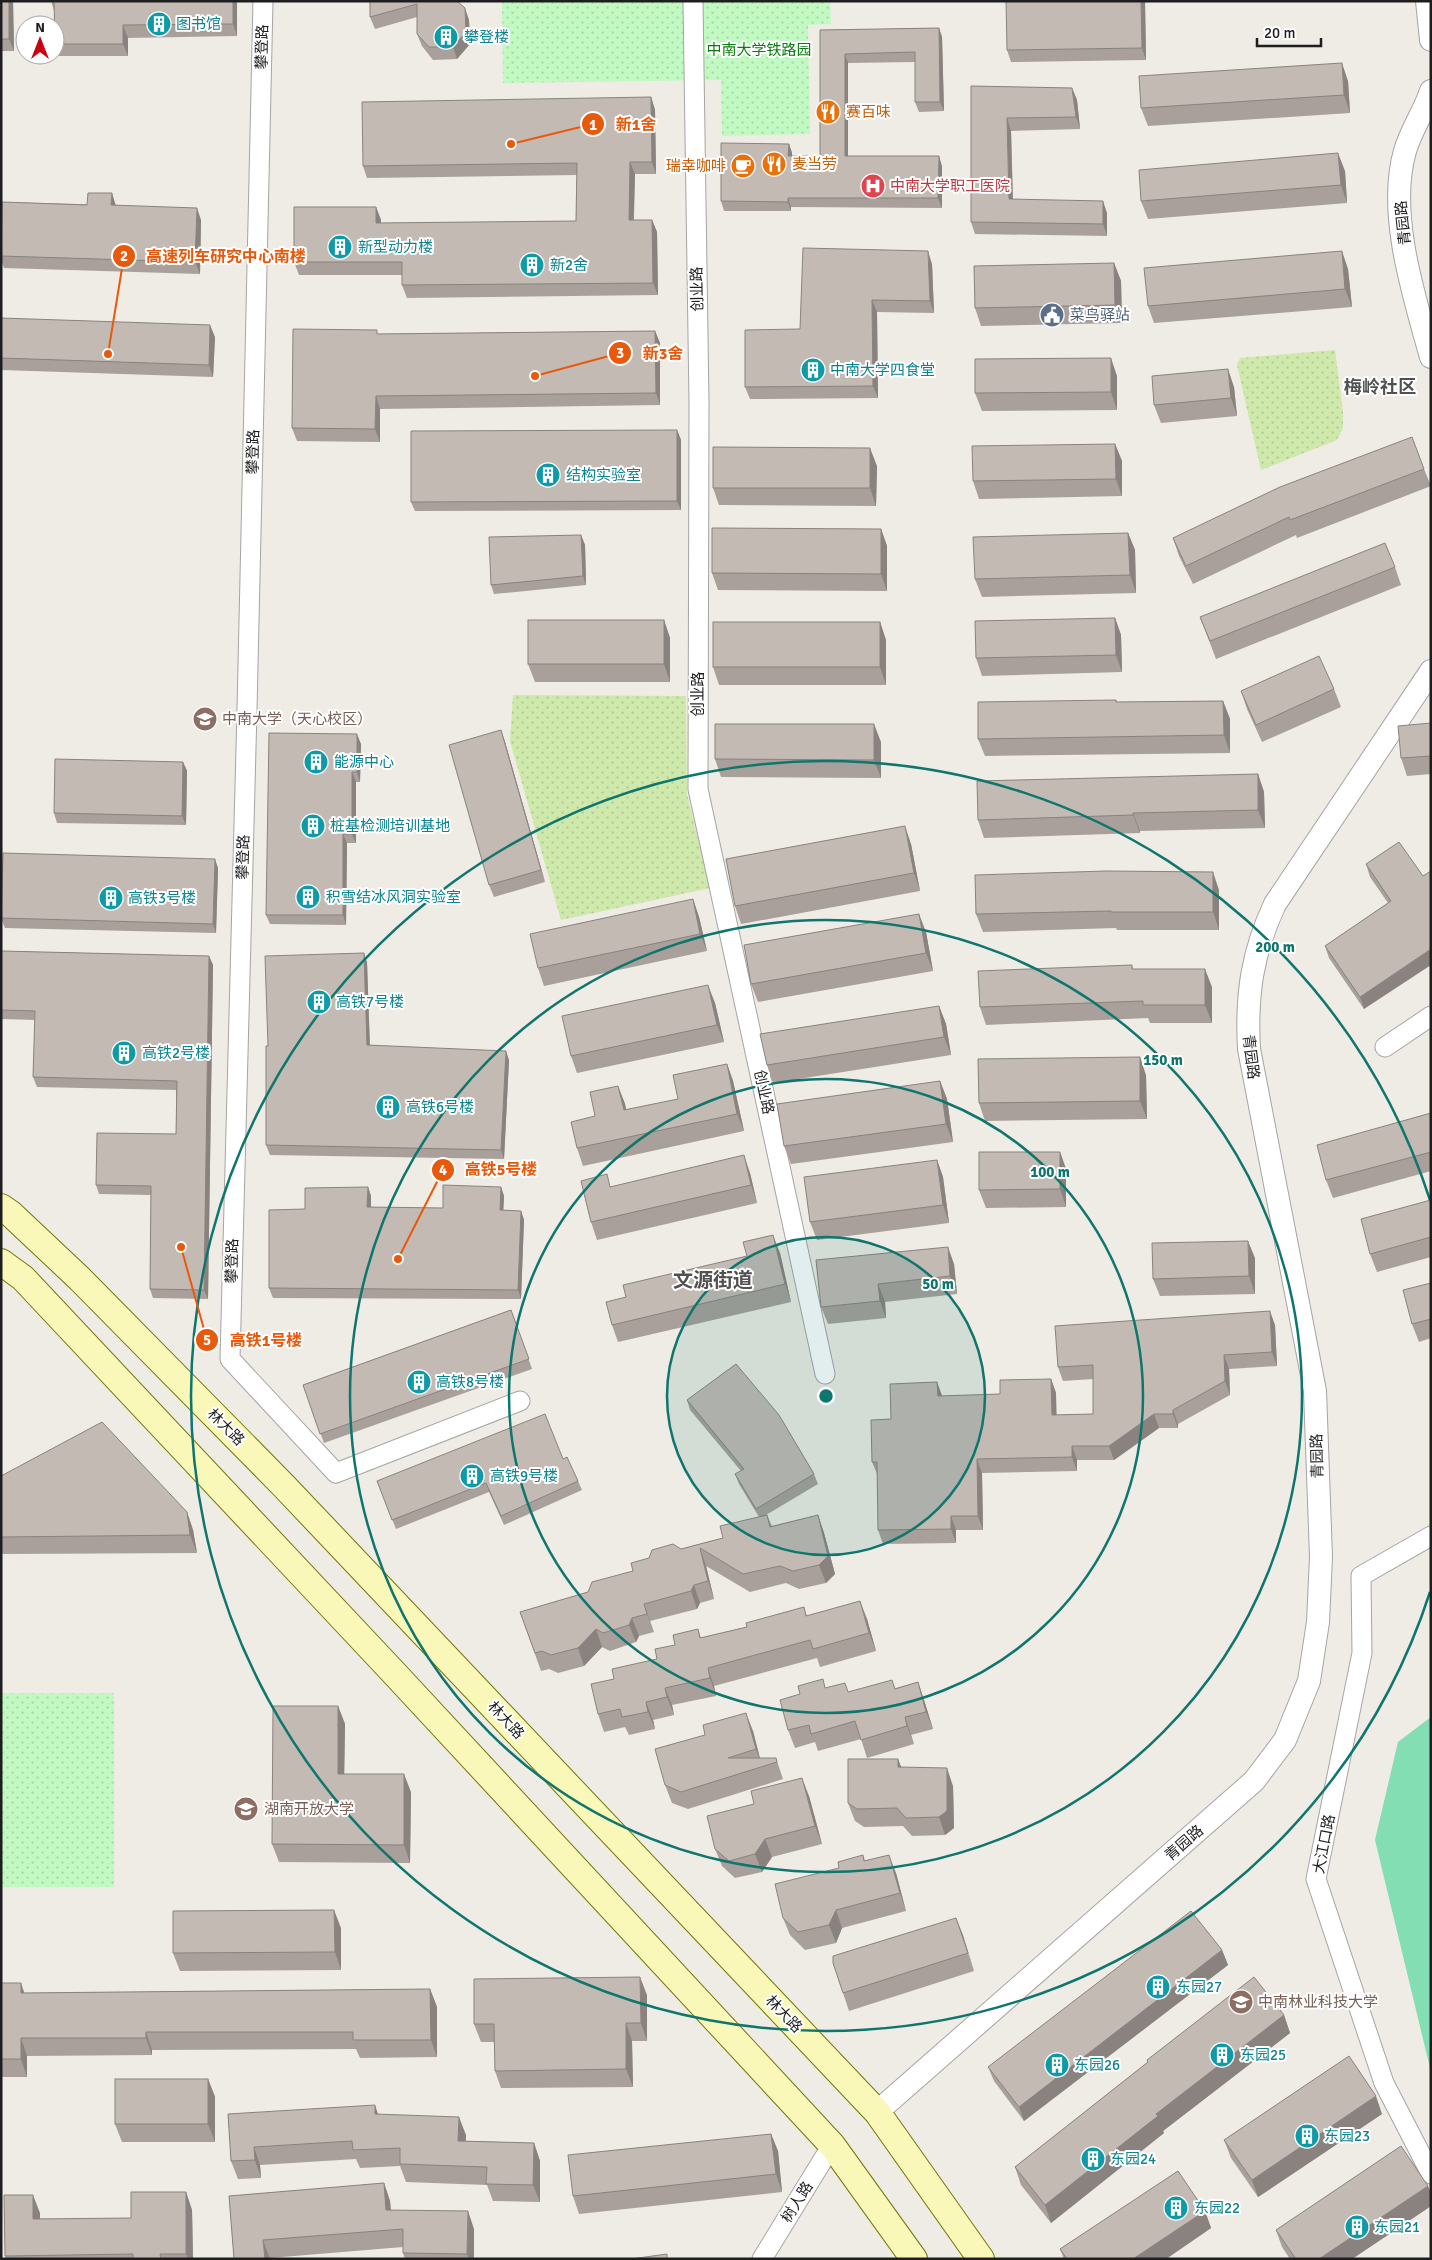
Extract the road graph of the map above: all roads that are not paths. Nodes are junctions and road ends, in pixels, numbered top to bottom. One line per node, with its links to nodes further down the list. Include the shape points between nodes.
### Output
1 (263, 1): 13 (street, 攀登路, via 230,1359 336,1472)
2 (693, 1): 12 (street, 创业路, via 699,402 698,790)
3 (1427, 1): 4 (street)
4 (1431, 40)
5 (1431, 91): 6 (street, 青园路, via 1405,151 1400,190 1400,225)
6 (1431, 357)
7 (1431, 671): 15 (street, 青园路, via 1275,904 1257,949 1249,990 1250,1057 1314,1391 1321,1557 1318,1622 1309,1682 1285,1740 1254,1781)
8 (1431, 1016): 9 (street)
9 (1385, 1047)
10 (1, 1207): 15 (main road, 林大路, via 80,1279 284,1486)
11 (1, 1262): 16 (main road, via 30,1285)
12 (825, 1374)
13 (520, 1401)
14 (1431, 1536): 17 (street, 大江口路, via 1361,1576 1362,1653 1316,1879 1384,2083)
15 (877, 2112): 20 (main road, 林大路)
16 (832, 2145): 18 (street, 树人路); 19 (main road)
17 (1431, 2174)
18 (762, 2259)
19 (914, 2259)
20 (981, 2259)

